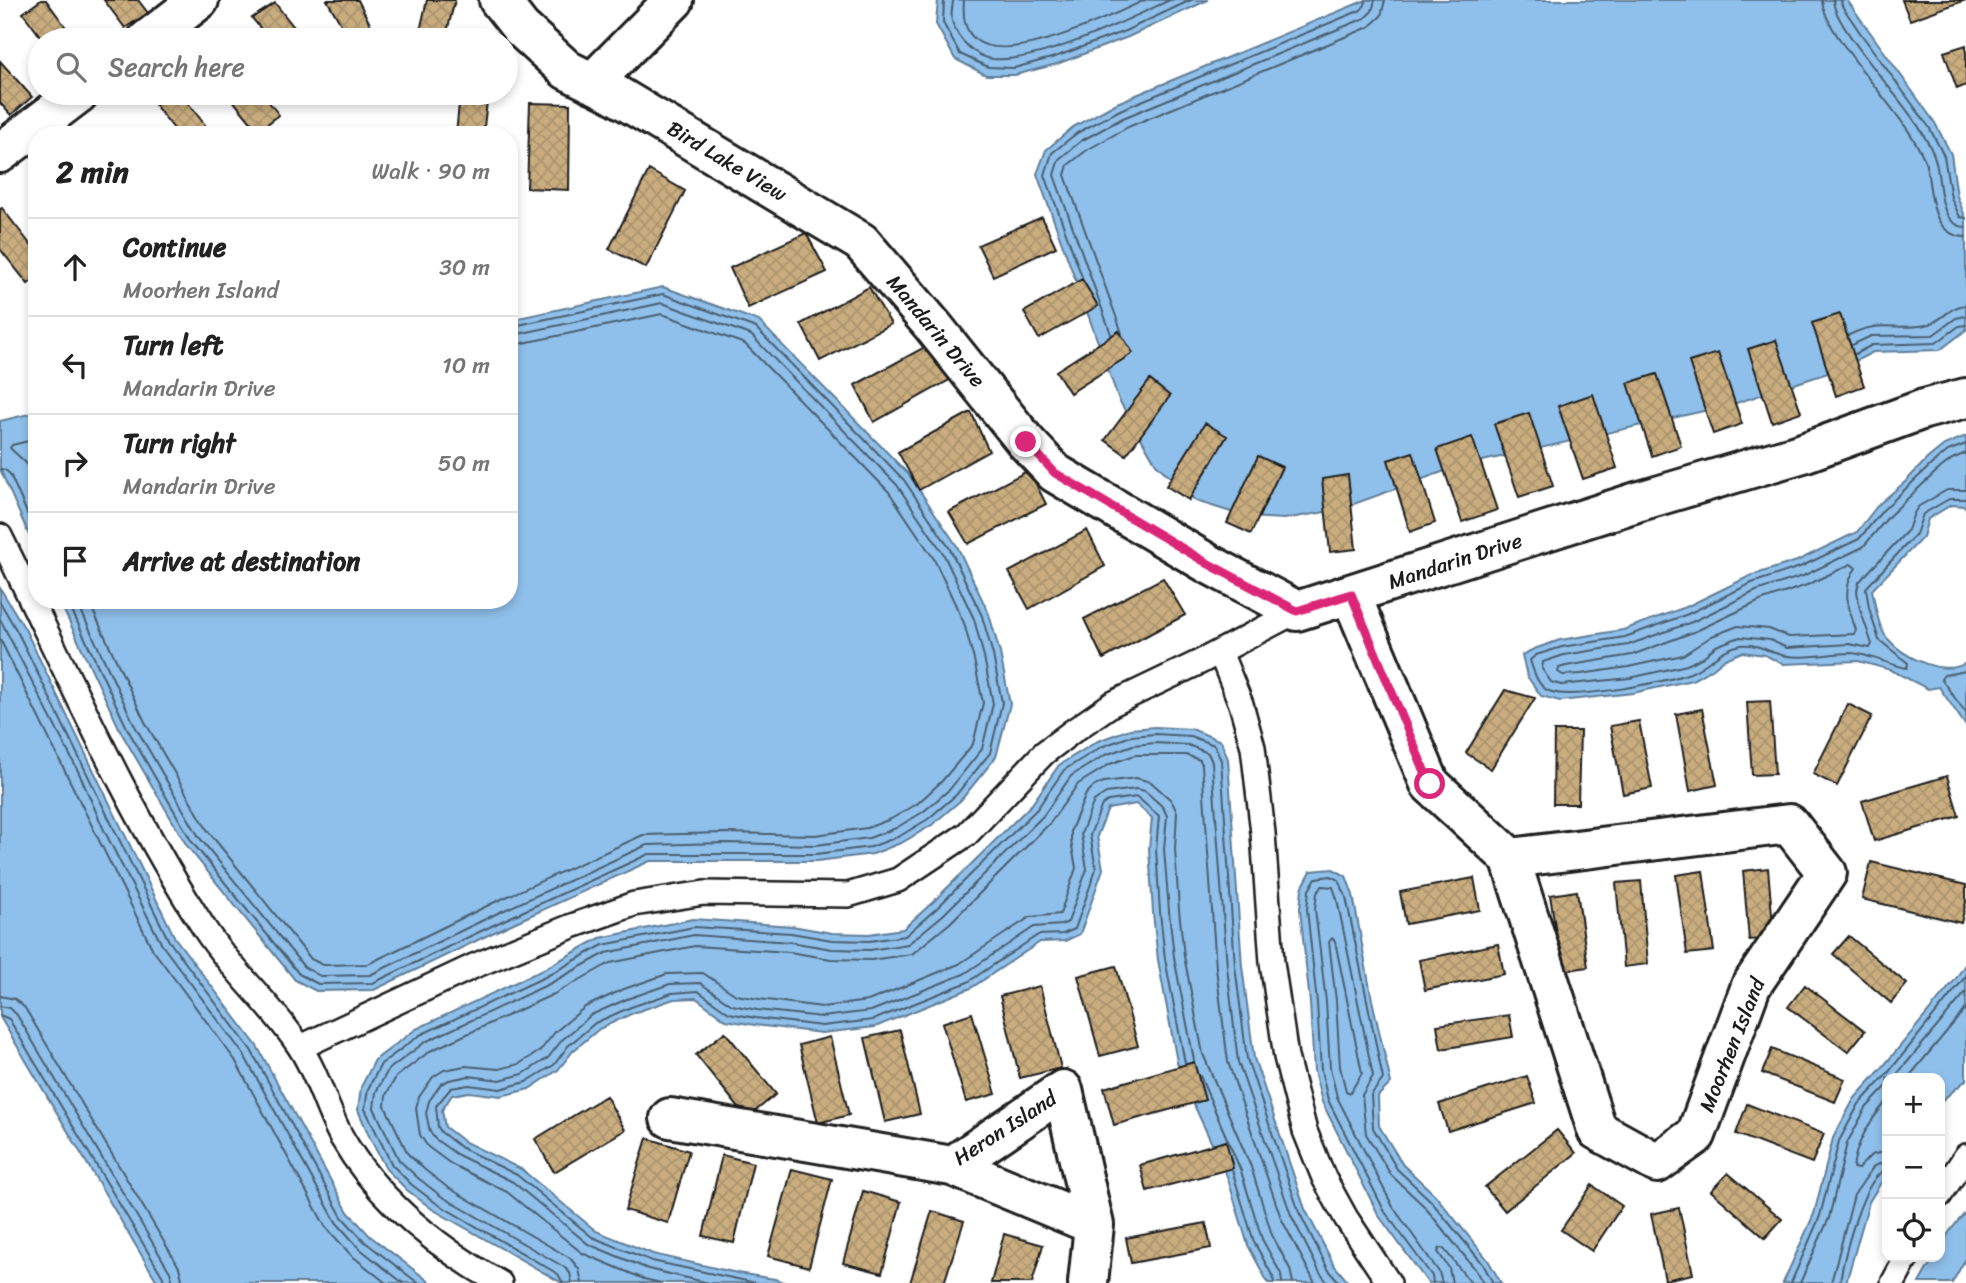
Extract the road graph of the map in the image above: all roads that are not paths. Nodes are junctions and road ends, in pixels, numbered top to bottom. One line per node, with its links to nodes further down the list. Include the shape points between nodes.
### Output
1 (199, 0): 4 (street)
2 (499, 0): 5 (street, Bird Lake View, via 558,62)
3 (674, 0): 5 (street)
4 (163, 28)
5 (592, 83): 10 (street, Bird Lake View)
6 (63, 105): 7 (street)
7 (36, 126)
8 (28, 132): 9 (street)
9 (0, 153)
10 (861, 242): 16 (street, Mandarin Drive, via 1055,473)
11 (1966, 398): 14 (street, Mandarin Drive)
12 (0, 536): 13 (lane)
13 (28, 593)
14 (1351, 594): 16 (street, Mandarin Drive); 18 (street, Moorhen Island, via 1430,784)
15 (36, 609): 19 (lane, via 135,812 208,933)
16 (1297, 611): 17 (lane)
17 (1220, 652): 19 (lane, via 1112,704 1073,730 1044,753 967,834 898,880 848,895 704,893 634,904 474,966); 28 (lane, via 1254,747 1272,962 1286,1058 1305,1131 1346,1218)
18 (1510, 858): 18 (street, Moorhen Island, via 1789,824 1827,873 1751,986 1696,1135 1657,1163 1597,1130)
19 (300, 1047): 26 (lane, via 342,1138 377,1188 458,1258)
20 (670, 1118): 22 (street, Heron Island)
21 (1966, 1156): 23 (lane)
22 (952, 1166): 24 (street); 24 (street, Heron Island, via 1063,1090)
23 (1945, 1188)
24 (1094, 1225): 27 (street, Heron Island)
25 (1904, 1262): 29 (lane)
26 (500, 1283)
27 (1088, 1283)
28 (1389, 1283)
29 (1892, 1283)

